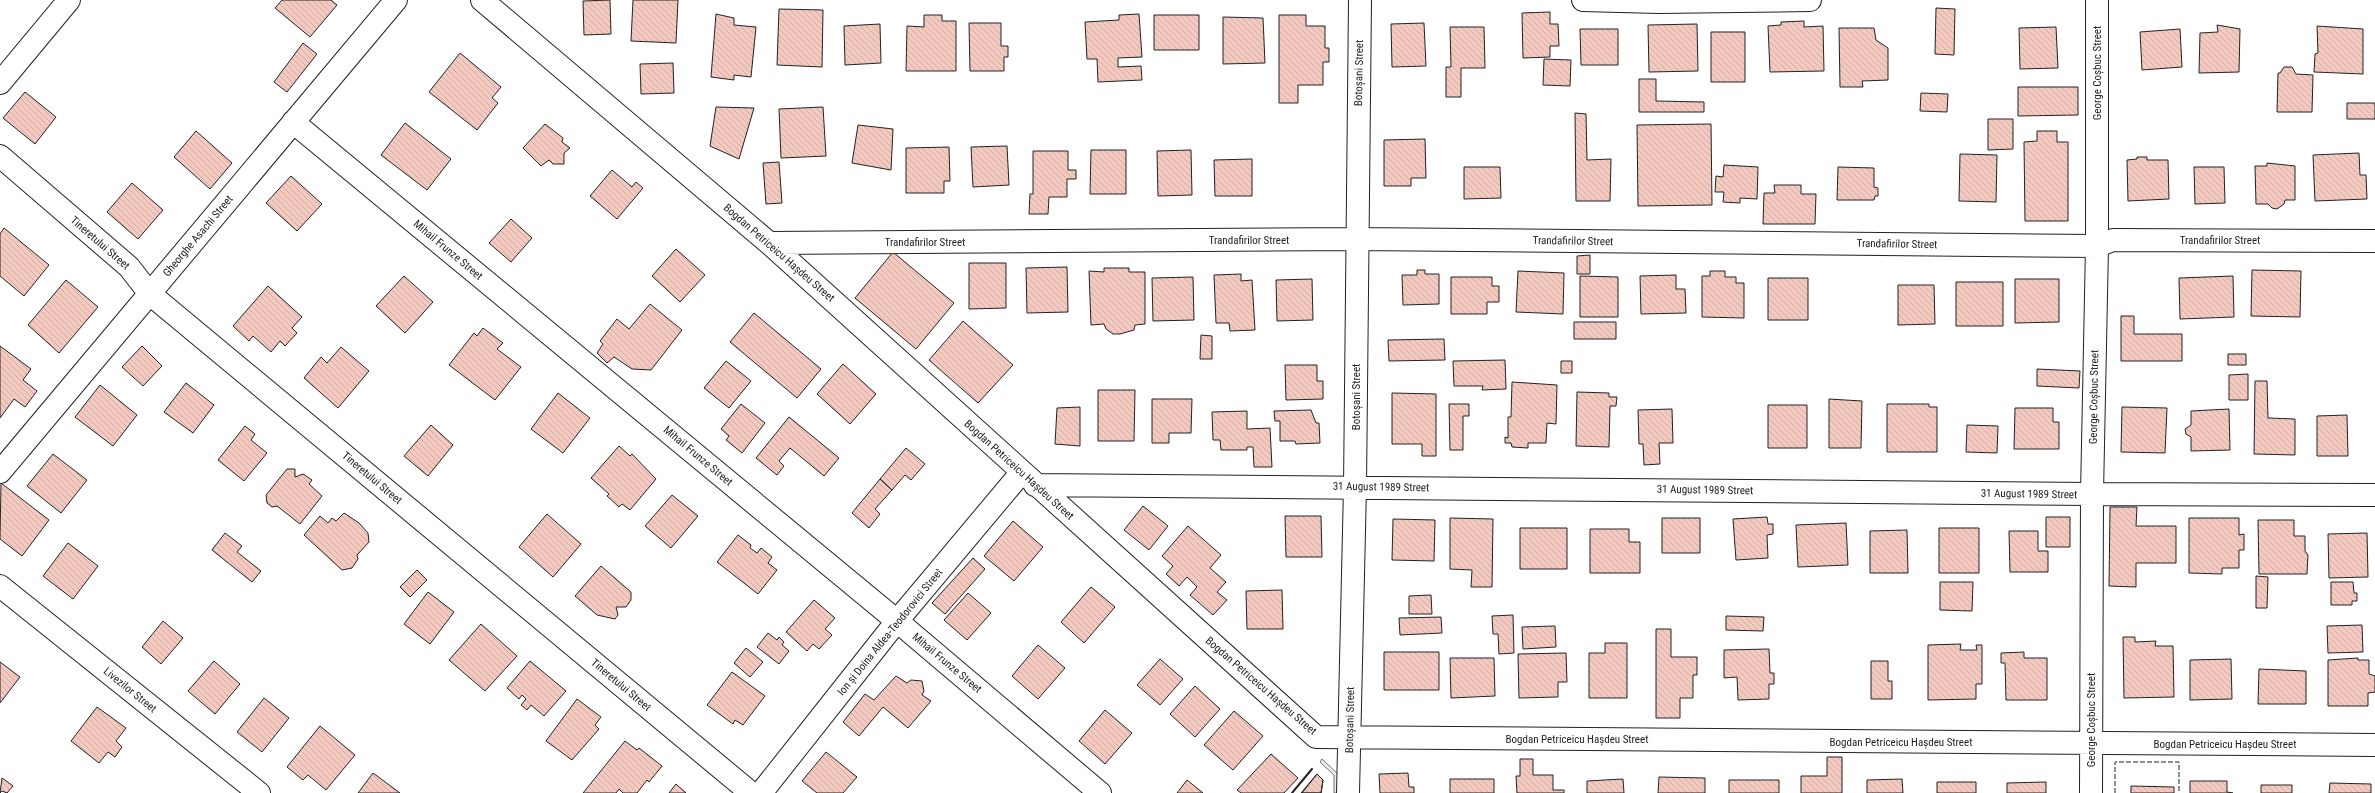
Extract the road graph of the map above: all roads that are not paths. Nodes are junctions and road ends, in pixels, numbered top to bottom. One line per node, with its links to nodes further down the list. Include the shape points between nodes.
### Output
1 (69, 0): 8 (street)
2 (482, 0): 13 (street, Bogdan Petriceicu Hașdeu Street)
3 (1360, 0): 11 (street, Botoșani Street)
4 (1583, 0): 5 (street)
5 (1810, 0)
6 (2098, 0): 14 (street, George Coșbuc Street)
7 (388, 3): 9 (street, Gheorghe Asachi Street)
8 (0, 84)
9 (293, 122): 15 (street, Gheorghe Asachi Street); 22 (street, Mihail Frunze Street)
10 (0, 156): 15 (street, Tineretului Street, via 129,267)
11 (1357, 239): 13 (street, Trandafirilor Street); 14 (street, Trandafirilor Street); 18 (street, Botoșani Street)
12 (2375, 241): 14 (street, Trandafirilor Street, via 2113,240)
13 (769, 243): 17 (street, Bogdan Petriceicu Hașdeu Street)
14 (2097, 246): 19 (street, George Coșbuc Street)
15 (150, 294): 16 (street, Gheorghe Asachi Street); 27 (street, Tineretului Street)
16 (0, 472)
17 (1028, 479): 18 (street, 31 August 1989 Street); 22 (street, Ion și Doina Aldea-Teodorovici Street); 23 (street, Bogdan Petriceicu Hașdeu Street, via 1316,737)
18 (1355, 487): 19 (street, 31 August 1989 Street); 23 (street, Botoșani Street)
19 (2092, 494): 20 (street, 31 August 1989 Street); 24 (street, George Coșbuc Street)
20 (2375, 494)
21 (0, 586): 26 (street, Livezilor Street)
22 (897, 621): 28 (street, Ion și Doina Aldea-Teodorovici Street); 29 (street, Mihail Frunze Street)
23 (1350, 737): 24 (street, Bogdan Petriceicu Hașdeu Street); 30 (street, Botoșani Street)
24 (2090, 743): 25 (street, Bogdan Petriceicu Hașdeu Street); 31 (street, George Coșbuc Street)
25 (2375, 745)
26 (259, 793)
27 (751, 793)
28 (761, 793)
29 (1100, 793)
30 (1348, 793)
31 (2091, 793)

